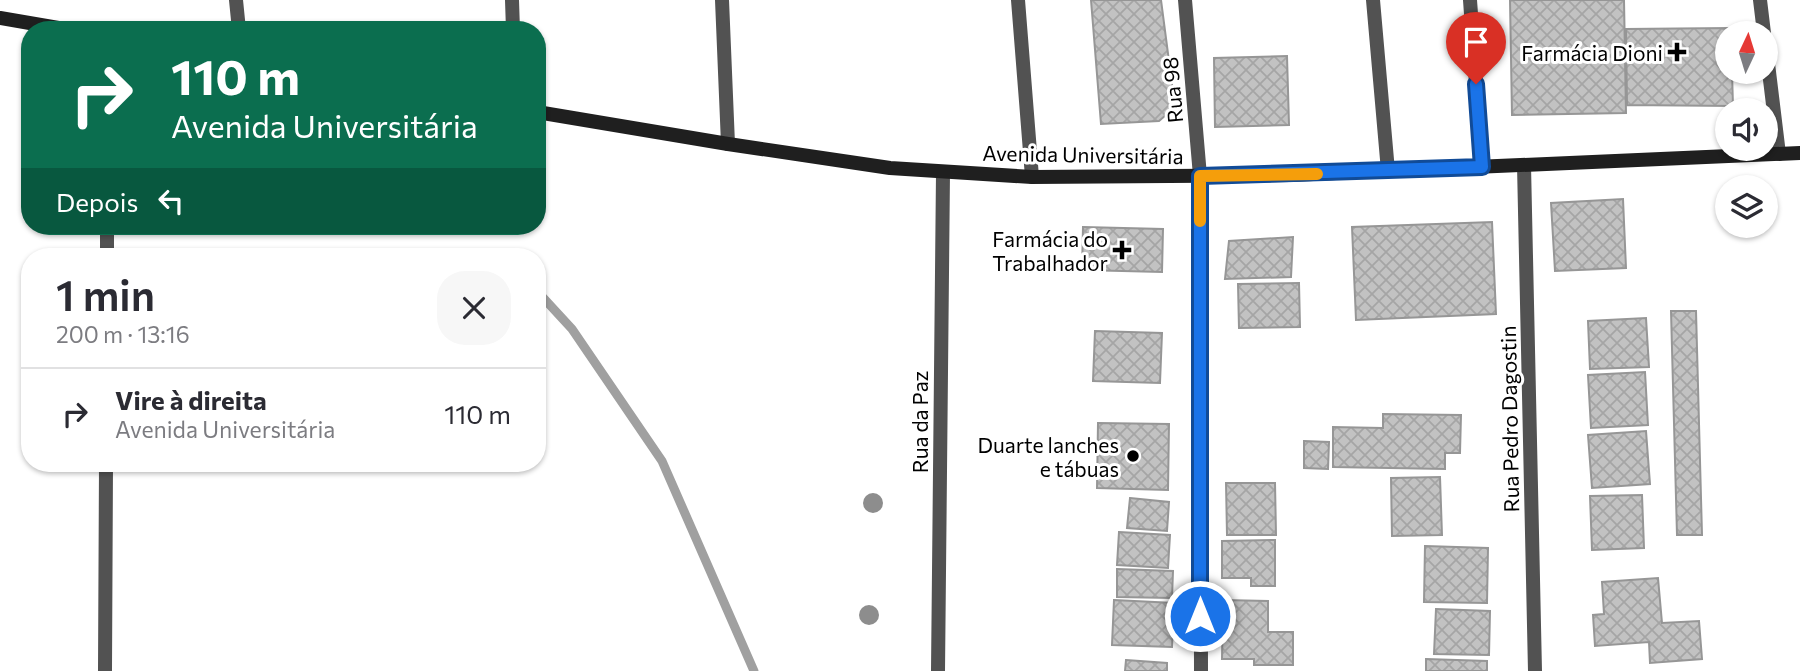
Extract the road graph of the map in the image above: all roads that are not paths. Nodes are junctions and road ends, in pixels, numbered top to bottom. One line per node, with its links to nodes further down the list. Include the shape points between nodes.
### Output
1 (236, 0): 10 (street)
2 (512, 0): 11 (street)
3 (722, 0): 16 (street)
4 (1018, 0): 24 (street)
5 (1185, 0): 23 (street, Rua 98)
6 (1373, 0): 21 (street)
7 (1470, 0): 20 (street)
8 (1760, 0): 12 (street)
9 (0, 18): 13 (main road)
10 (238, 21)
11 (513, 21)
12 (1763, 21)
13 (21, 22)
14 (1771, 84): 17 (street)
15 (546, 114): 16 (main road, Avenida Universitária)
16 (728, 144): 22 (main road, Avenida Universitária)
17 (1779, 153): 18 (main road, Avenida Universitária); 19 (main road, Avenida Universitária)
18 (1800, 153)
19 (1524, 165): 20 (main road, Avenida Universitária); 29 (street, Rua Pedro Dagostin)
20 (1482, 167): 21 (main road, Avenida Universitária)
21 (1388, 171): 23 (main road, Avenida Universitária)
22 (943, 173): 24 (main road, Avenida Universitária); 27 (street, Rua da Paz)
23 (1200, 176): 24 (main road, Avenida Universitária); 28 (street, Rua 98)
24 (1032, 177)
25 (106, 472): 26 (street)
26 (105, 671)
27 (938, 671)
28 (1201, 671)
29 (1535, 671)

